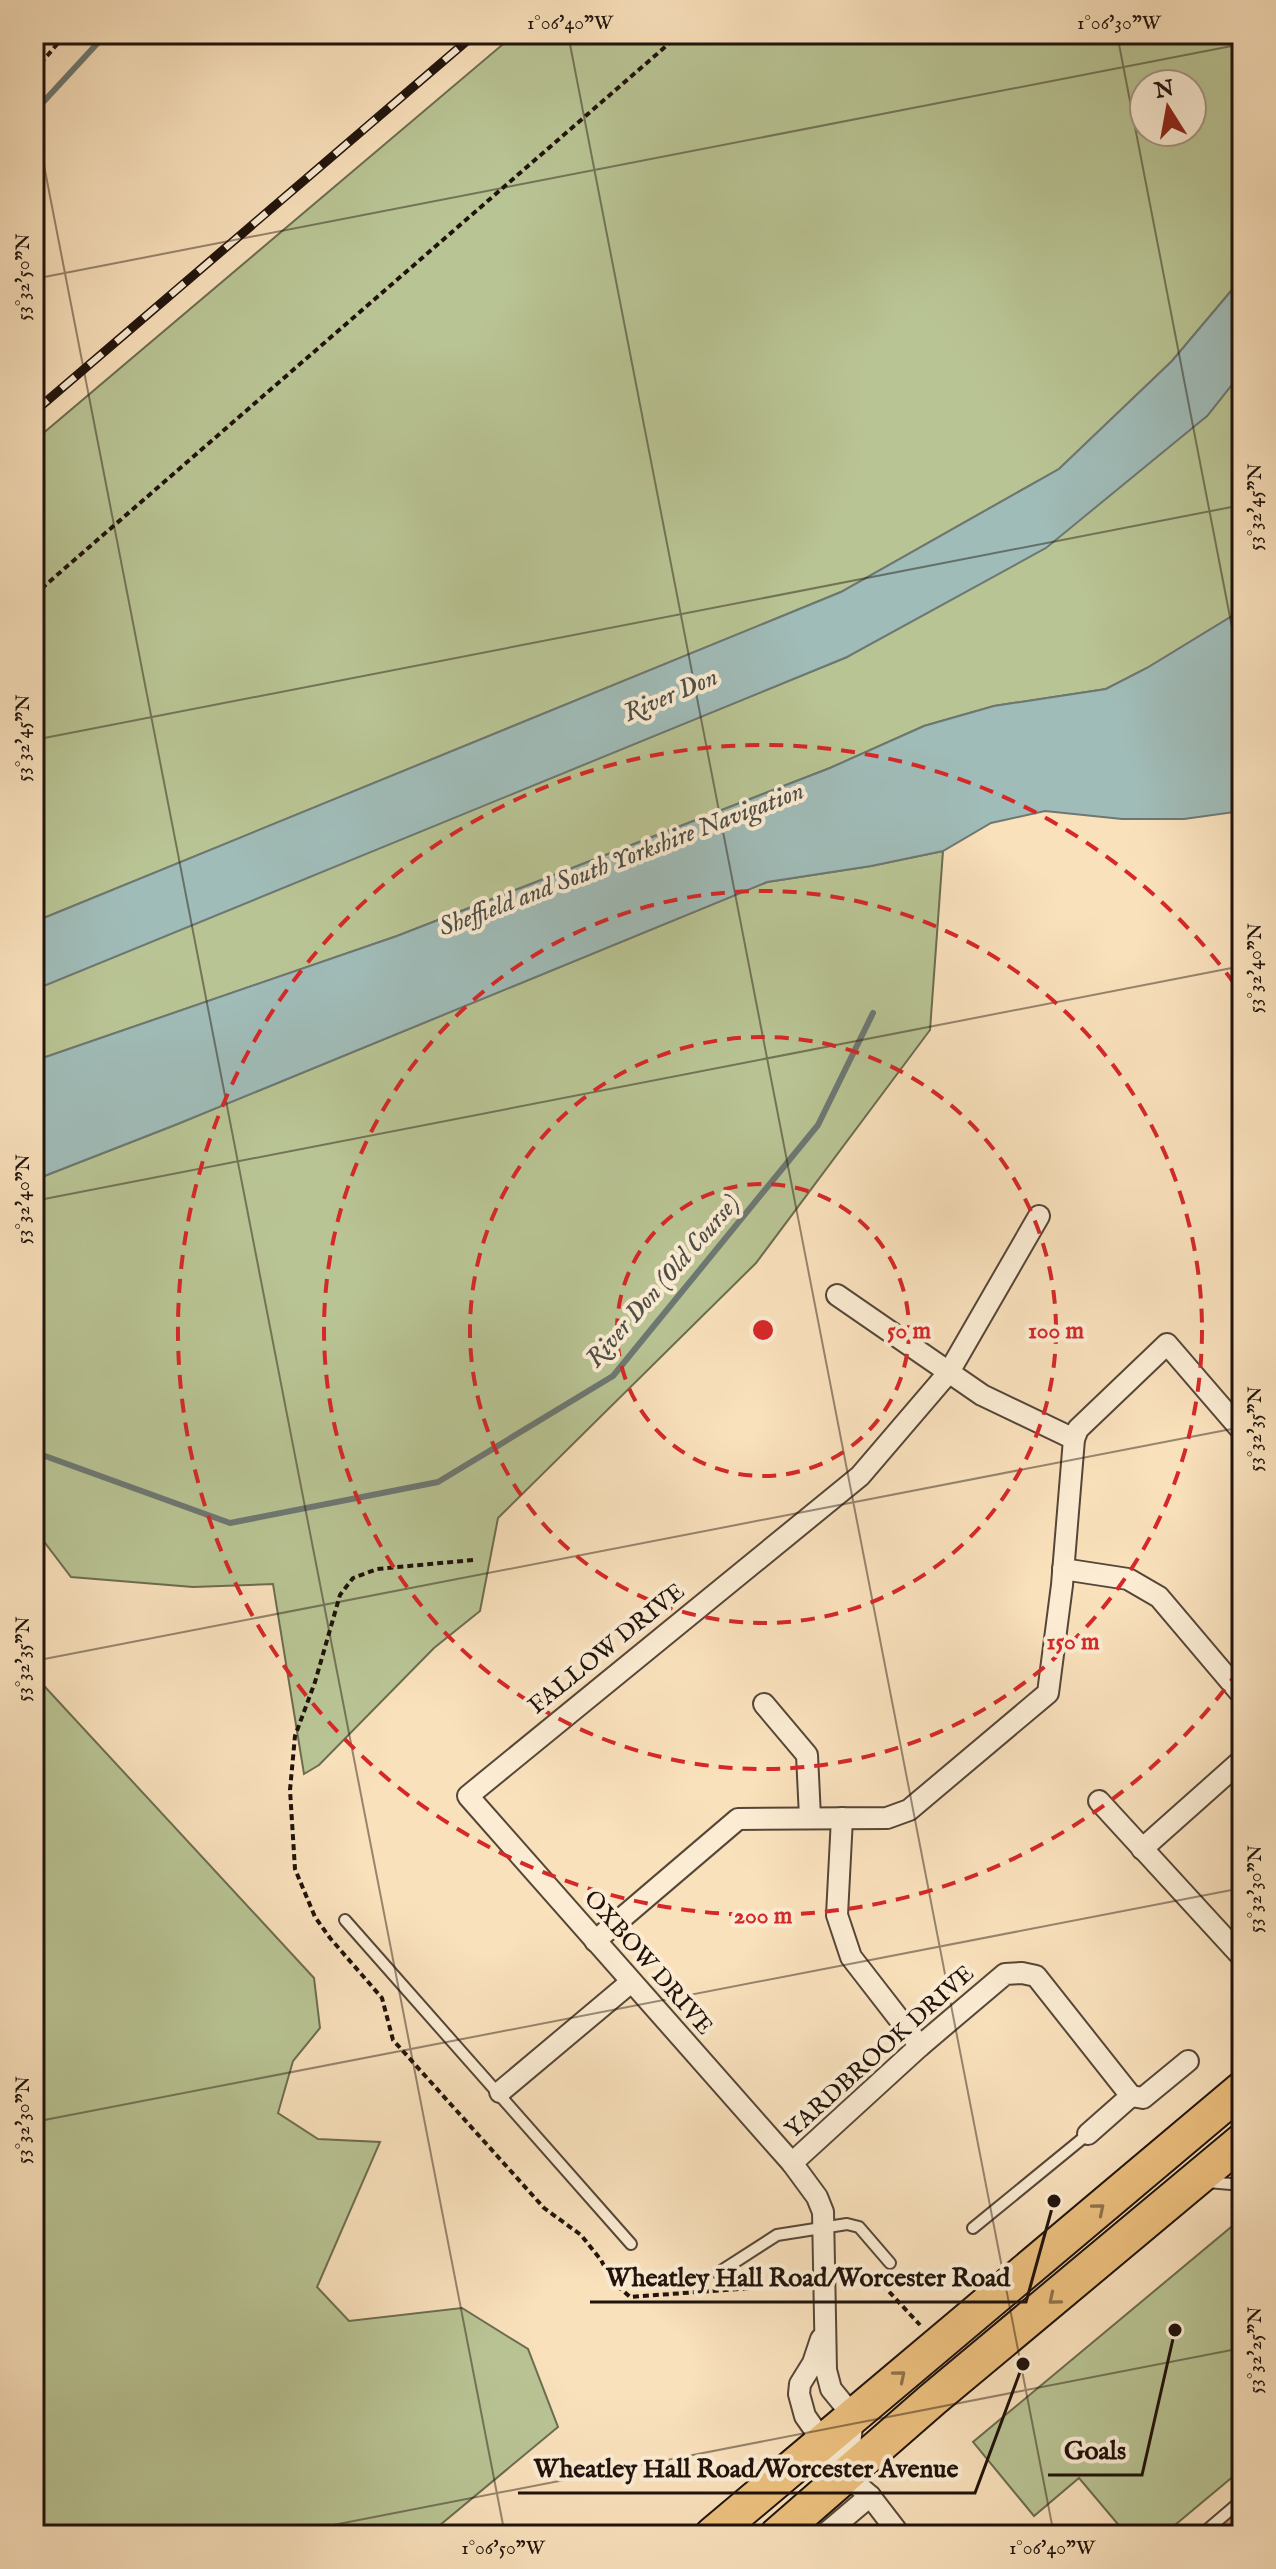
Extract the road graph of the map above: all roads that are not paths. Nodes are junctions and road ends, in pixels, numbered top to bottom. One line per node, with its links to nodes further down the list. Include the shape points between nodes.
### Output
1 (1039, 1216): 3 (street, FALLOW DRIVE)
2 (837, 1295): 3 (street)
3 (949, 1372): 5 (street, via 982,1395); 10 (street, FALLOW DRIVE, via 860,1476)
4 (1242, 1431): 5 (street, via 1167,1344 1078,1429)
5 (1074, 1439): 6 (street)
6 (1063, 1569): 7 (street, via 1128,1579 1159,1597); 13 (street, via 1048,1693 909,1810 887,1818)
7 (1242, 1695)
8 (764, 1704): 12 (street, via 807,1755)
9 (1242, 1760): 14 (street)
10 (468, 1796): 16 (street, OXBOW DRIVE)
11 (1099, 1801): 14 (street)
12 (810, 1817): 13 (street); 16 (street, via 738,1819)
13 (842, 1818): 19 (street, via 837,1915 851,1957)
14 (1142, 1849): 17 (street)
15 (345, 1920): 22 (lane)
16 (595, 1941): 18 (street, OXBOW DRIVE)
17 (1242, 1957)
18 (631, 1982): 22 (street); 26 (street, OXBOW DRIVE)
19 (920, 2046): 23 (street, YARDBROOK DRIVE, via 1005,1974 1036,1976); 26 (street, YARDBROOK DRIVE)
20 (1188, 2061): 23 (street, via 1143,2098)
21 (1242, 2089): 36 (highway, one-way to 21)
22 (500, 2092): 32 (lane)
23 (1131, 2096): 24 (street)
24 (1088, 2134): 31 (lane)
25 (1242, 2141): 27 (lane); 28 (highway)
26 (792, 2163): 30 (street, OXBOW DRIVE, via 817,2197)
27 (1242, 2178)
28 (1189, 2185): 29 (lane); 38 (highway, one-way to 38, via 933,2399)
29 (1242, 2185)
30 (825, 2226): 33 (lane, via 859,2227); 34 (lane, via 777,2235); 35 (street)
31 (973, 2228)
32 (631, 2244)
33 (890, 2263)
34 (718, 2273)
35 (825, 2328): 36 (street, via 828,2383); 37 (street, via 799,2394 805,2416)
36 (853, 2416): 37 (highway); 38 (street)
37 (823, 2441): 38 (street); 40 (highway)
38 (858, 2486): 41 (highway); 42 (street); 43 (street)
39 (1242, 2500): 44 (lane)
40 (712, 2535)
41 (777, 2535)
42 (824, 2535)
43 (900, 2535)
44 (1201, 2535)

